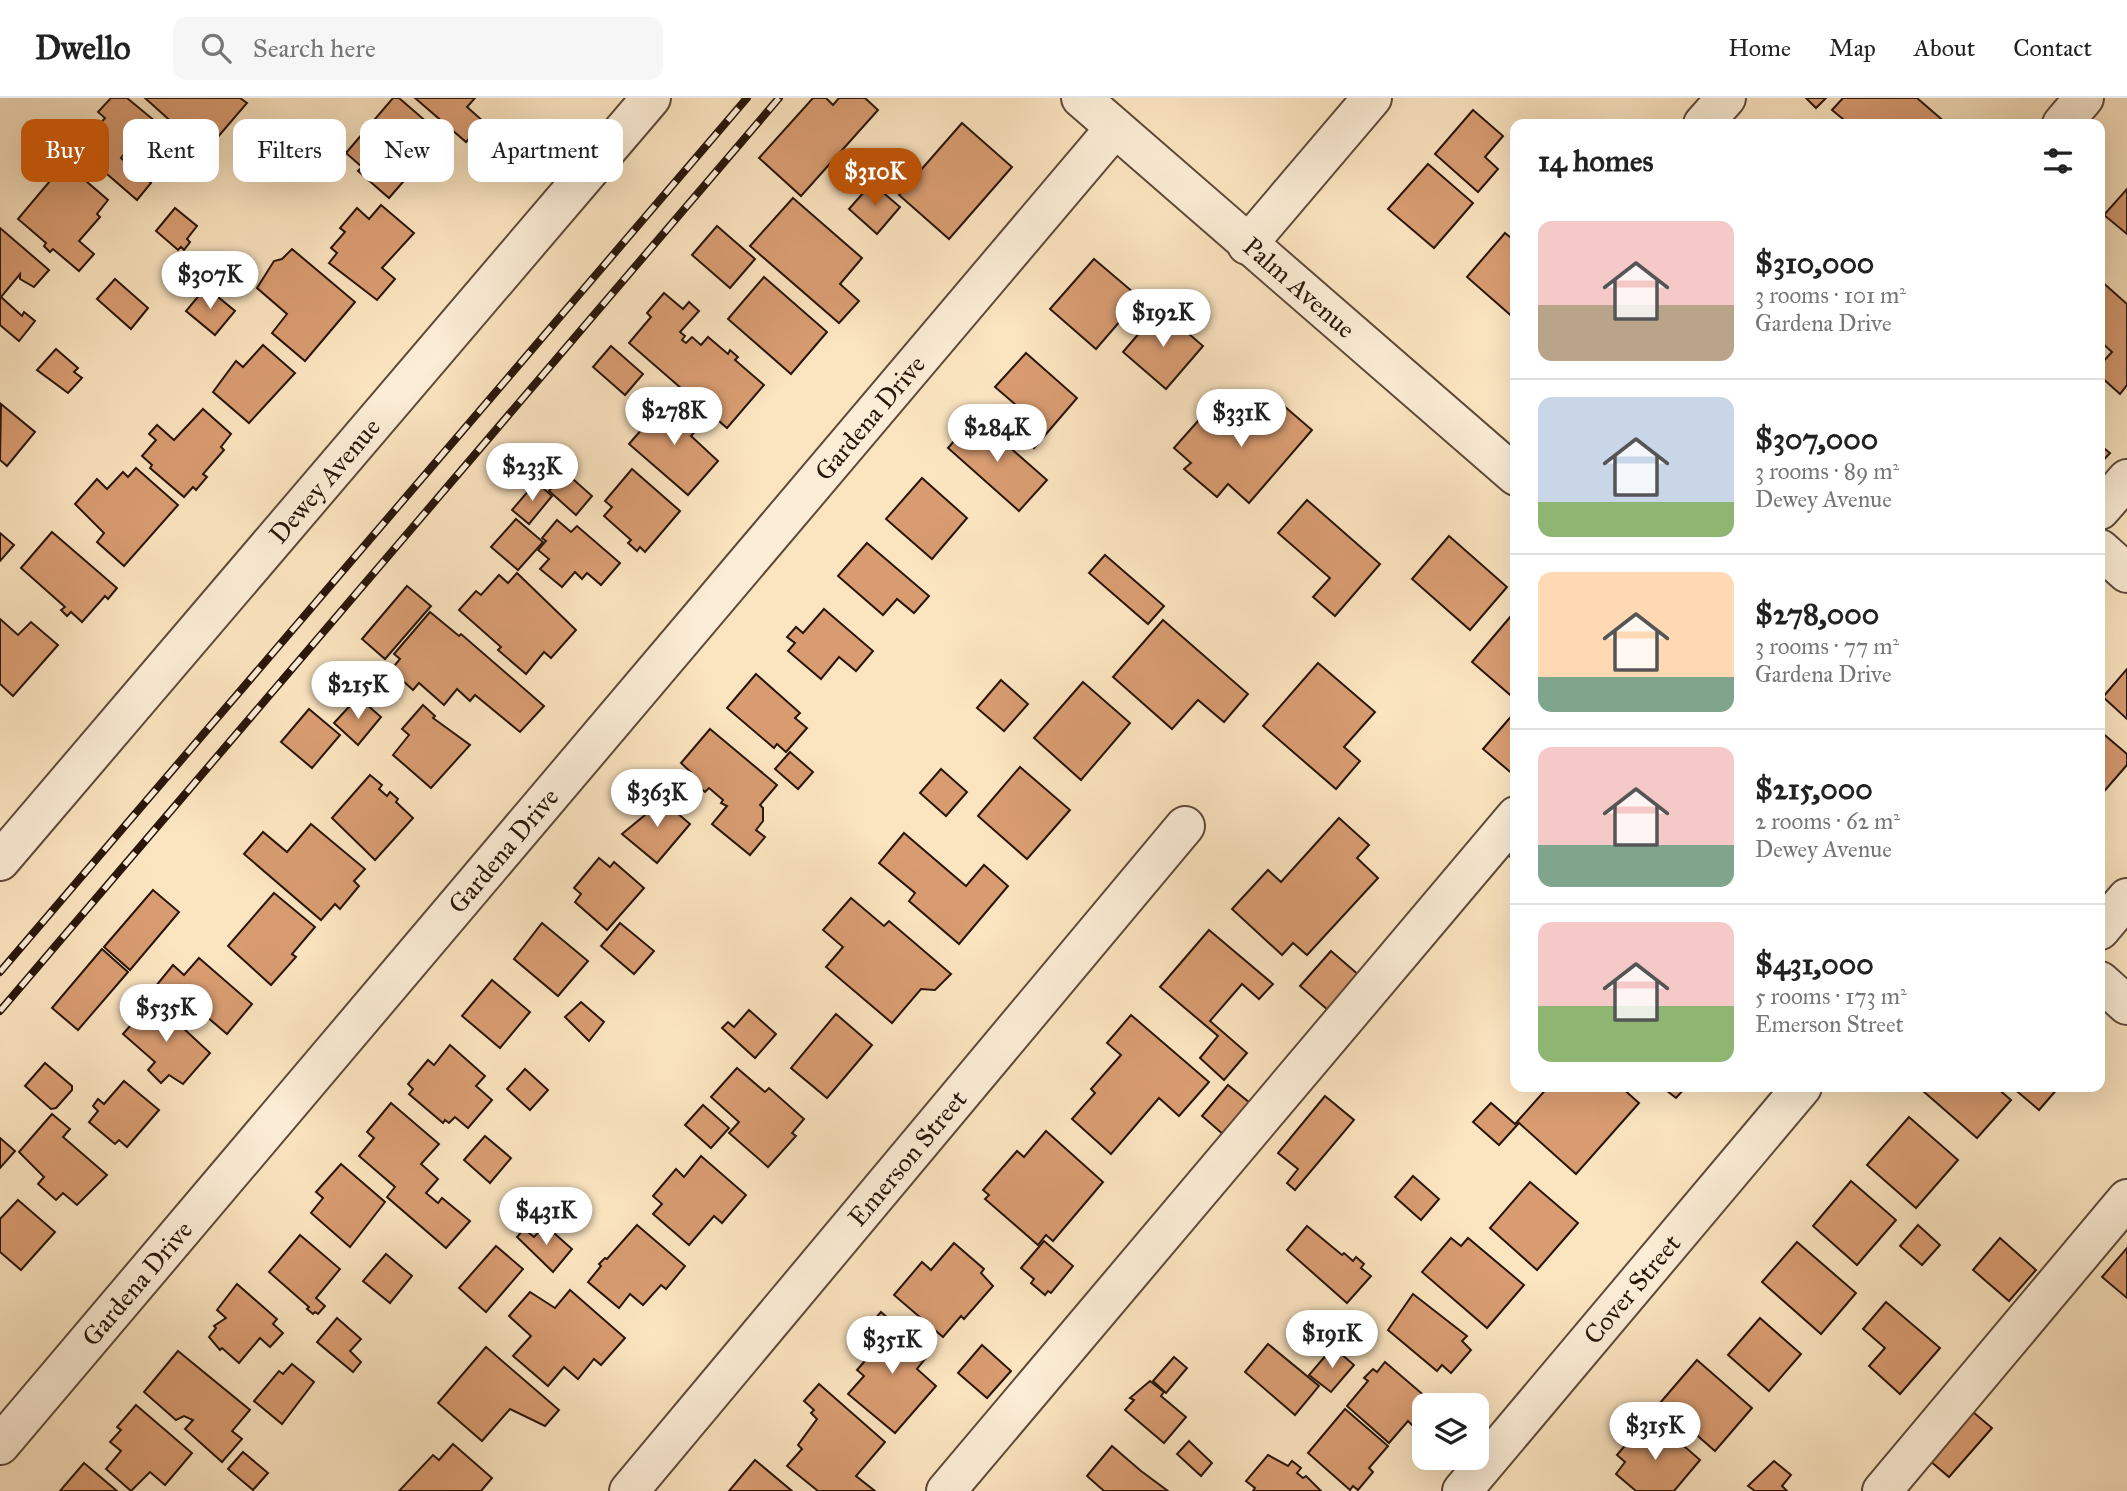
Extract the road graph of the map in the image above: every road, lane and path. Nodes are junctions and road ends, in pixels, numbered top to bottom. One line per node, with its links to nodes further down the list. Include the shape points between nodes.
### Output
1 (650, 98): 17 (street, Dewey Avenue)
2 (1372, 98): 9 (street)
3 (1726, 98): 6 (street)
4 (2084, 98): 7 (street)
5 (1077, 99): 8 (street, Palm Avenue)
6 (1707, 119)
7 (2066, 119)
8 (1115, 128): 9 (street, Palm Avenue); 24 (street, Gardena Drive)
9 (1247, 245): 10 (street, Palm Avenue)
10 (1510, 471)
11 (2127, 479): 12 (street)
12 (2105, 504)
13 (2105, 553): 14 (street)
14 (2127, 573)
15 (1510, 823): 26 (street)
16 (1185, 826): 25 (street, Emerson Street)
17 (0, 862)
18 (2127, 898): 19 (street)
19 (2105, 924)
20 (2105, 985): 21 (street)
21 (2127, 1005)
22 (1798, 1092): 27 (street, Cover Street)
23 (2127, 1199): 28 (street)
24 (0, 1445)
25 (629, 1491)
26 (946, 1491)
27 (1462, 1491)
28 (1882, 1491)

